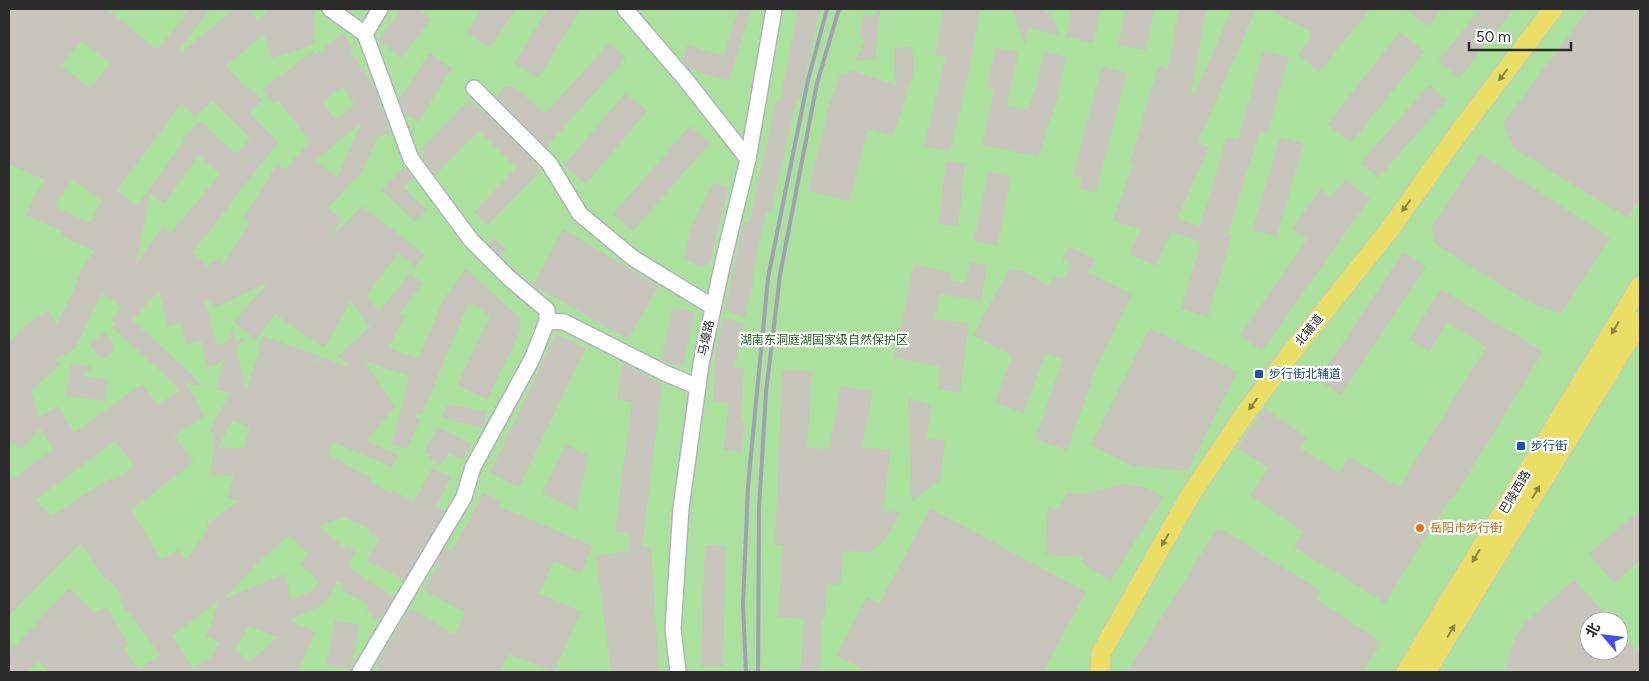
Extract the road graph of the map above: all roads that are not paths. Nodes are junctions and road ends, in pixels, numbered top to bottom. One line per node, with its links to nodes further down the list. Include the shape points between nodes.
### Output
1 (330, 9): 6 (street)
2 (380, 9): 6 (street)
3 (625, 9): 8 (street)
4 (774, 9): 8 (street, 马壕路)
5 (1553, 9): 16 (main road, 北辅道, one-way to 16, via 1390,229 1244,415 1192,494 1101,653)
6 (365, 34): 11 (street, via 411,159 471,240 547,310)
7 (474, 88): 10 (street, via 549,163 580,214 633,258)
8 (748, 159): 10 (street, 马壕路)
9 (1640, 286): 17 (main road, 巴陵西路, one-way to 17)
10 (713, 307): 13 (street, 马壕路)
11 (547, 321): 13 (street, via 564,322); 14 (street, via 532,359 473,467 464,497)
12 (1640, 321): 18 (main road, 巴陵西路, one-way to 12)
13 (698, 387): 15 (street, 马壕路, via 681,508 674,629)
14 (360, 672)
15 (678, 672)
16 (1100, 672)
17 (1406, 672)
18 (1426, 672)

